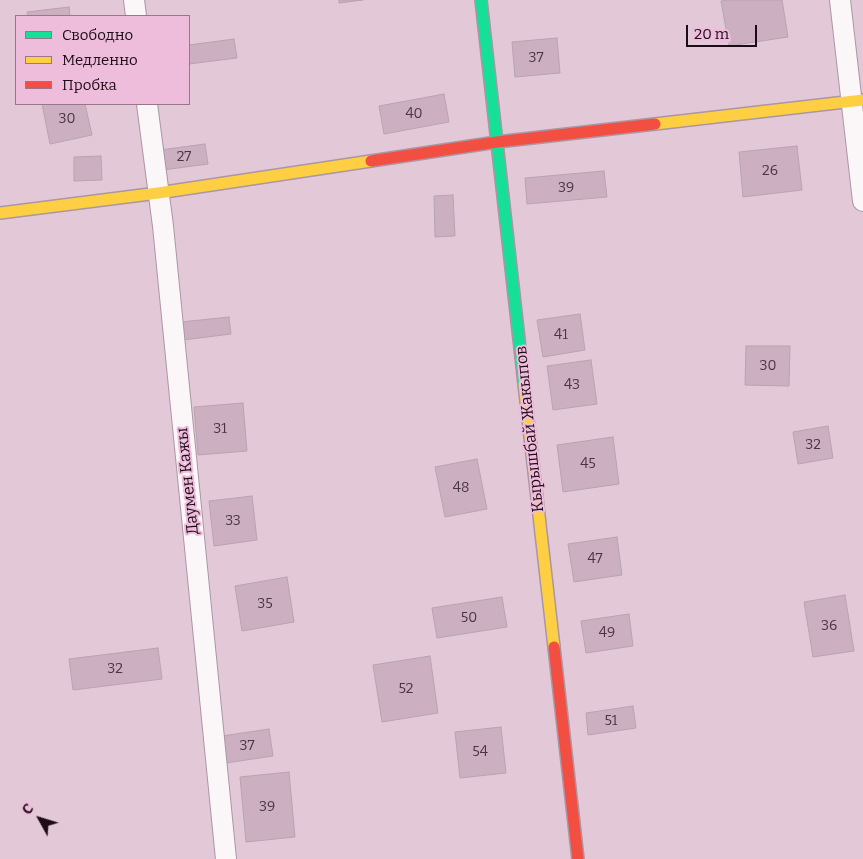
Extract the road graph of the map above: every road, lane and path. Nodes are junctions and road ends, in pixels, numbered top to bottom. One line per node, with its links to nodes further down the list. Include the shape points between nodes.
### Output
1 (134, 0): 4 (street)
2 (481, 0): 7 (street, Кырышбай Жакыпов)
3 (840, 0): 5 (street)
4 (136, 15)
5 (857, 100): 7 (street); 9 (street)
6 (147, 105): 8 (street, Даумен Кажы)
7 (497, 142): 8 (street); 12 (street, Кырышбай Жакыпов)
8 (158, 193): 10 (street); 11 (street, Даумен Кажы)
9 (863, 202)
10 (0, 213)
11 (226, 859)
12 (578, 859)

